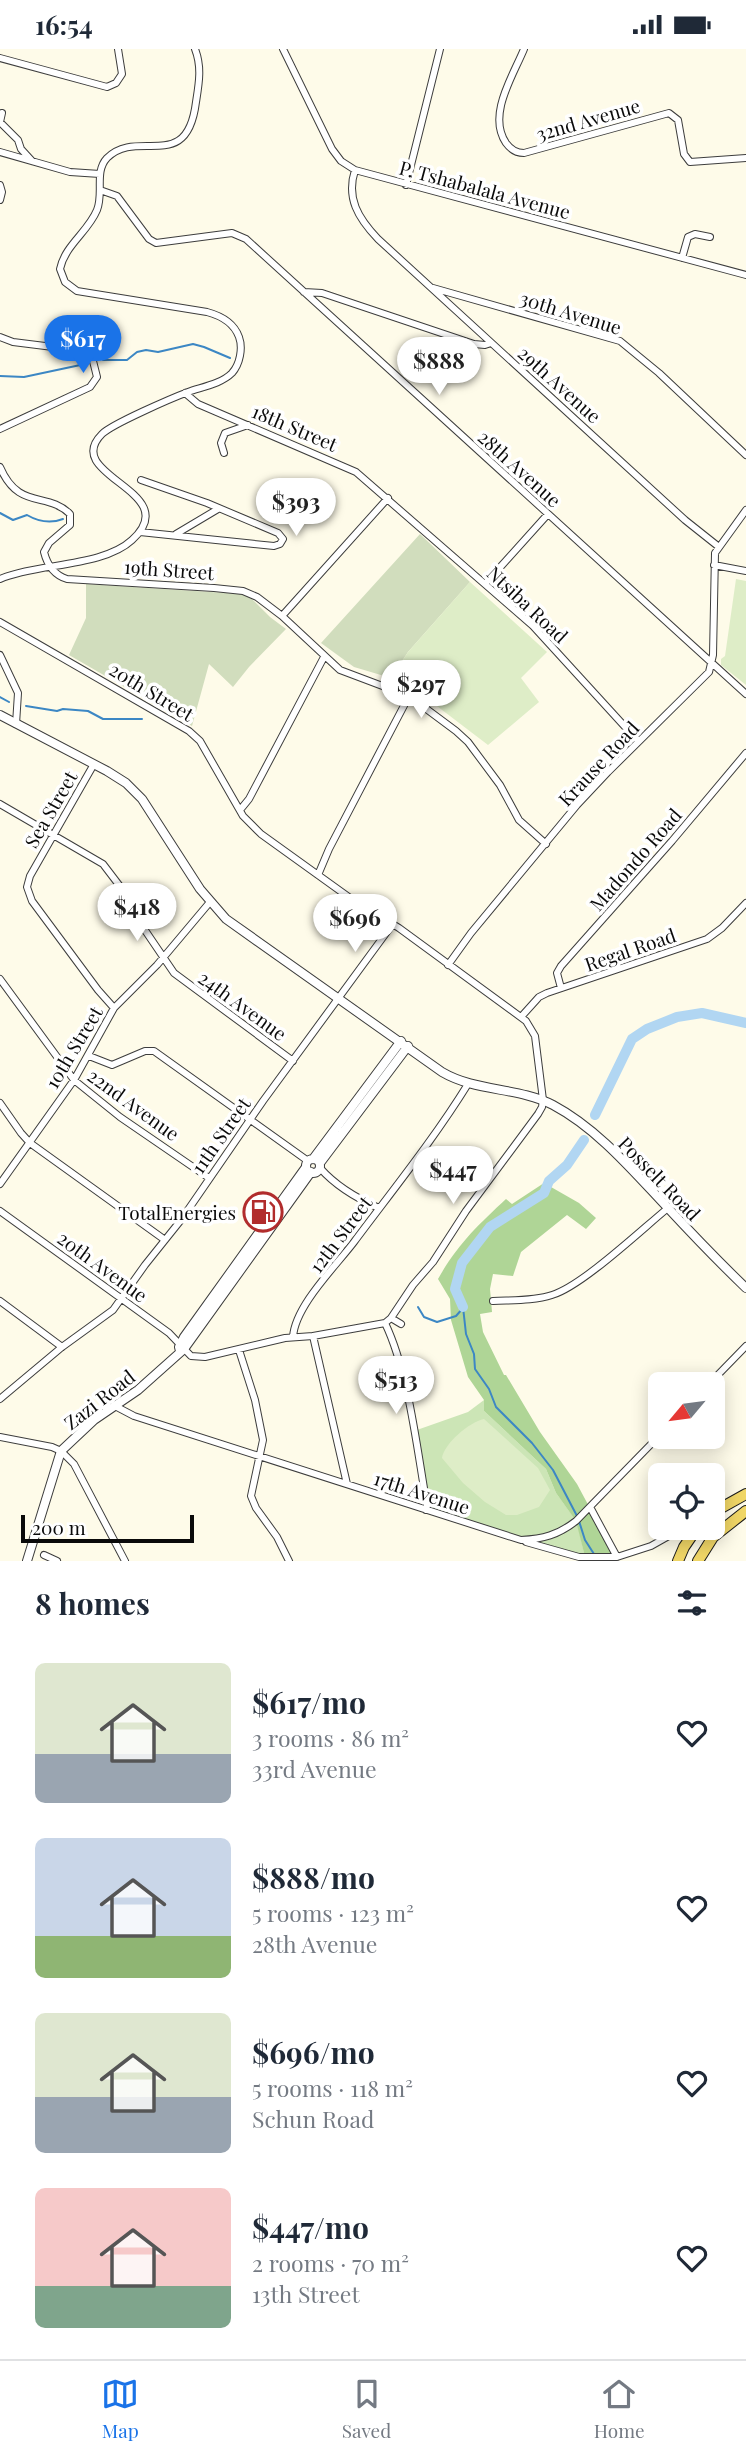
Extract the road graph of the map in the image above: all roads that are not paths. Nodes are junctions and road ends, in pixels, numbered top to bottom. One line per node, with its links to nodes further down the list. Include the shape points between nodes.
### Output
1 (118, 49): 6 (street, via 122,74 107,87)
2 (195, 49): 12 (street, via 200,74 189,130 169,145 117,151 103,163)
3 (283, 49): 11 (street, P. Tshabalala Avenue, via 332,149)
4 (440, 49): 13 (street)
5 (524, 49): 9 (street, 32nd Avenue, via 499,113 502,134 517,152 669,113 678,120 684,154 690,162)
6 (0, 58)
7 (2, 113): 10 (street, via 0,122)
8 (0, 152): 10 (street)
9 (746, 158)
10 (33, 162): 12 (street)
11 (355, 170): 13 (street, P. Tshabalala Avenue); 18 (street, 29th Avenue, via 350,192 365,225)
12 (100, 174): 14 (street)
13 (406, 185): 16 (street, P. Tshabalala Avenue)
14 (100, 190): 19 (street, 28th Avenue, via 117,196 153,241 237,234); 22 (street, via 98,208 61,262 65,282 85,293 207,312 228,321 237,331 241,347 233,372)
15 (710, 237): 16 (street, via 688,237)
16 (682, 258): 17 (street, P. Tshabalala Avenue)
17 (746, 275)
18 (431, 287): 21 (street, 29th Avenue); 26 (street, 30th Avenue, via 620,341)
19 (304, 292): 21 (street, via 322,293 474,344); 32 (street, 28th Avenue)
20 (0, 337): 24 (street, via 85,351 92,357 97,377 90,387)
21 (491, 343): 35 (street, 29th Avenue)
22 (185, 393): 23 (street, 18th Street, via 198,404); 33 (street, via 107,431 94,447 101,470 141,501 145,517)
23 (248, 425): 25 (street, via 225,433); 29 (street, 18th Street, via 351,469)
24 (0, 429)
25 (224, 453)
26 (746, 455)
27 (0, 467): 37 (street, via 14,490 70,514 70,525 45,549)
28 (141, 480): 30 (street)
29 (388, 498): 40 (street, Ntsiba Road); 41 (street)
30 (218, 509): 34 (street); 34 (street, via 278,533 282,543 274,546)
31 (746, 510): 35 (street)
32 (548, 515): 40 (street); 45 (street, 28th Avenue)
33 (140, 532): 34 (street); 37 (street, via 116,551)
34 (175, 535)
35 (719, 547): 36 (street)
36 (714, 565): 38 (street); 45 (street)
37 (51, 567): 39 (street); 41 (street, 19th Street, via 66,579 243,591)
38 (746, 572)
39 (0, 579)
40 (485, 584): 50 (street, Ntsiba Road, via 550,643)
41 (282, 616): 44 (street, 19th Street)
42 (0, 622): 54 (street, 20th Street, via 193,734)
43 (0, 655): 49 (street, via 18,693)
44 (324, 657): 47 (street, 19th Street, via 345,673); 54 (street)
45 (712, 663): 46 (street, 28th Avenue); 50 (street, Krause Road, via 704,677)
46 (746, 694)
47 (409, 696): 56 (street, 19th Street, via 468,742 519,820); 57 (street)
48 (0, 715): 49 (street, Posselt Road)
49 (16, 724): 52 (street, Posselt Road)
50 (638, 741): 56 (street, Krause Road)
51 (746, 753): 64 (street, Madondo Road, via 561,966 557,973)
52 (94, 764): 55 (street, Sea Street); 58 (street, Posselt Road, via 137,793)
53 (0, 804): 55 (street, 24th Avenue)
54 (240, 810): 57 (street, 20th Street, via 261,834)
55 (54, 835): 61 (street, 24th Avenue, via 103,864); 66 (street, Sea Street, via 28,881 29,894)
56 (546, 844): 62 (street, Krause Road)
57 (318, 874): 60 (street, 20th Street)
58 (209, 902): 61 (street, 10th Street); 65 (street, Posselt Road)
59 (746, 903): 64 (street, Regal Road, via 707,939)
60 (392, 925): 62 (street, 20th Street); 65 (street, 11th Street)
61 (163, 957): 66 (street, 10th Street); 70 (street, 24th Avenue, via 179,977)
62 (448, 965): 67 (street, 20th Street)
63 (0, 979): 71 (street, 22nd Avenue)
64 (561, 988): 67 (street, Regal Road, via 539,997)
65 (339, 998): 68 (street, Posselt Road); 70 (street, 11th Street)
66 (114, 1008): 69 (street, 10th Street)
67 (521, 1017): 73 (street, 20th Street, via 535,1036)
68 (404, 1044): 72 (street, Posselt Road, via 442,1072); 77 (street, Zazi Road)
69 (89, 1056): 71 (street, 10th Street); 75 (street, via 112,1065 154,1051)
70 (293, 1061): 75 (street, 11th Street)
71 (74, 1080): 76 (street, 10th Street); 78 (street, 22nd Avenue)
72 (468, 1084): 73 (street, Posselt Road); 80 (street, 12th Street)
73 (543, 1100): 81 (street, Posselt Road, via 594,1134); 88 (street, via 516,1145)
74 (0, 1103): 76 (street)
75 (251, 1119): 77 (street); 78 (street, 11th Street)
76 (30, 1143): 79 (street, 10th Street); 83 (street)
77 (314, 1166): 80 (street); 95 (street, Zazi Road, via 255,1235)
78 (209, 1178): 83 (street, 11th Street)
79 (0, 1184)
80 (379, 1208): 92 (street, 12th Street, via 311,1298)
81 (668, 1208): 84 (street, Posselt Road); 87 (street, via 562,1291)
82 (0, 1211): 85 (street, 20th Avenue)
83 (165, 1240): 85 (street, 11th Street)
84 (746, 1288)
85 (122, 1299): 94 (street, 11th Street, via 105,1318); 95 (street, 20th Avenue)
86 (0, 1301): 94 (street)
87 (493, 1301)
88 (391, 1318): 89 (street); 90 (street)
89 (385, 1323): 91 (street); 108 (street, via 406,1396)
90 (401, 1324)
91 (313, 1336): 92 (street); 104 (street)
92 (293, 1337): 96 (street)
93 (746, 1346): 97 (street)
94 (62, 1347): 98 (street, 11th Street)
95 (181, 1348): 96 (street, via 201,1357); 99 (street, Zazi Road, via 158,1373)
96 (239, 1350): 103 (street, via 263,1440)
97 (721, 1372)
98 (0, 1399)
99 (115, 1406): 102 (street, Zazi Road); 103 (street, 17th Avenue)
100 (0, 1437): 102 (street)
101 (648, 1447): 107 (street, 17th Avenue)
102 (61, 1451): 115 (street, Zazi Road); 117 (street, via 80,1474)
103 (260, 1456): 104 (street, 17th Avenue); 118 (street, via 253,1501)
104 (347, 1485): 108 (street, 17th Avenue)
105 (746, 1494): 106 (main road)
106 (725, 1506)
107 (590, 1507): 110 (street, 17th Avenue, via 564,1530); 114 (street)
108 (426, 1510): 110 (street, 17th Avenue)
109 (746, 1511): 120 (main road, via 713,1537)
110 (521, 1540): 114 (street, via 566,1555)
111 (662, 1540): 114 (street)
112 (688, 1540): 119 (main road)
113 (44, 1555): 116 (street)
114 (617, 1557)
115 (27, 1561)
116 (57, 1561)
117 (125, 1561)
118 (289, 1561)
119 (678, 1561)
120 (698, 1561)

